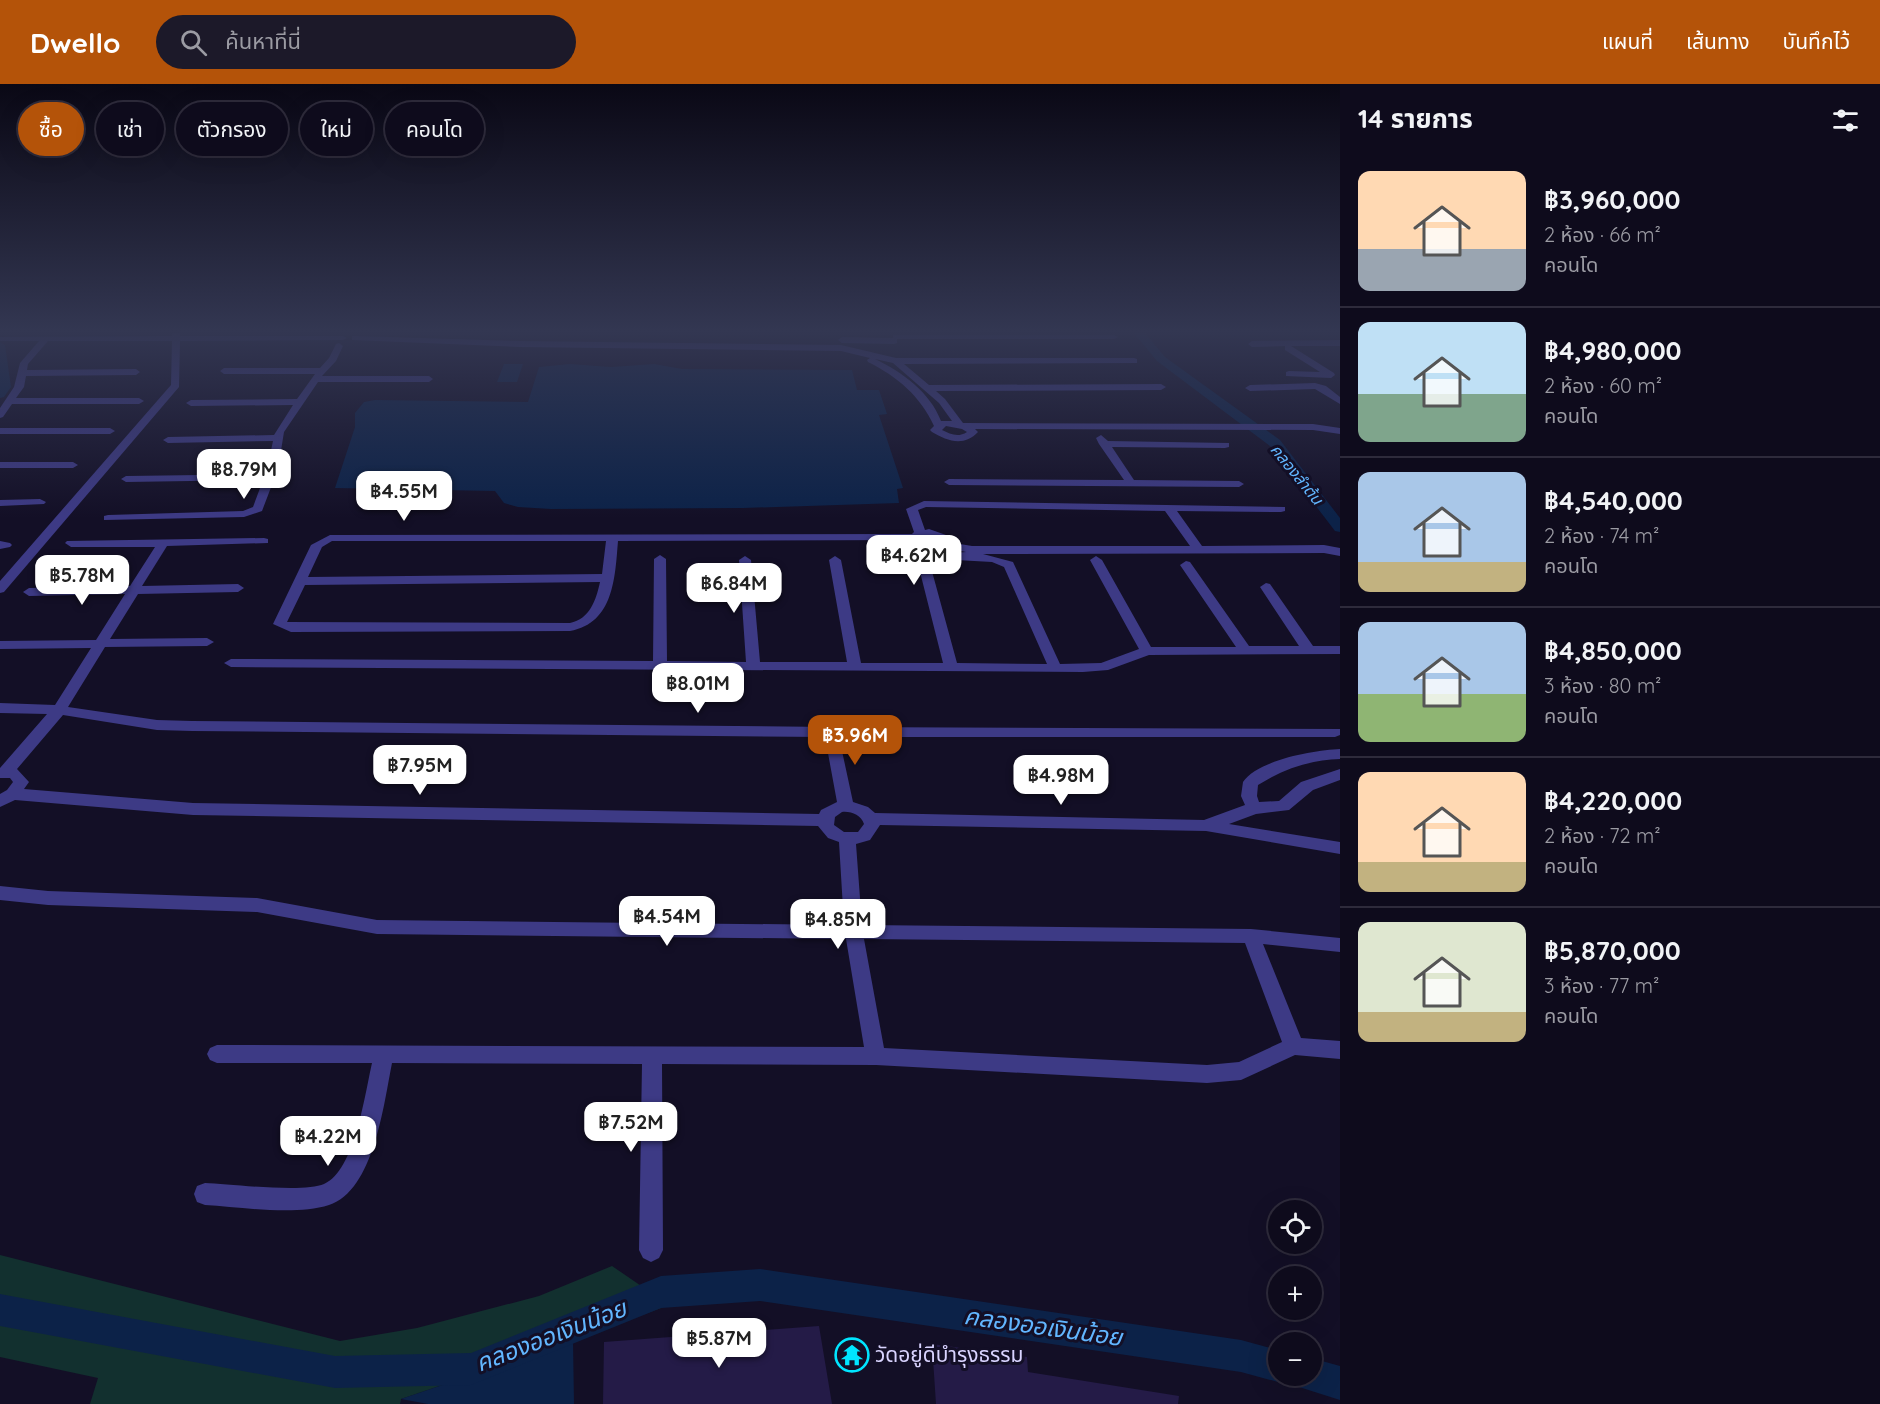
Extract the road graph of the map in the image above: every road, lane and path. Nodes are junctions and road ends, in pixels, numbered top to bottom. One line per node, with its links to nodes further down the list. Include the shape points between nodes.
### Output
1 (14, 395): 6 (street)
2 (168, 395): 56 (street)
3 (305, 395): 8 (street)
4 (917, 395): 12 (street)
5 (936, 395): 13 (street)
6 (11, 401): 7 (street); 10 (street)
7 (139, 401)
8 (300, 402): 9 (street); 22 (street, via 279,432)
9 (191, 403)
10 (0, 415)
11 (1175, 417): 14 (street, via 1115,418 1110,420)
12 (938, 425): 13 (street); 21 (street, via 936,432 949,438)
13 (962, 425): 14 (street); 21 (street, via 972,430)
14 (1111, 426): 15 (street)
15 (1167, 430): 18 (street); 20 (street)
16 (0, 431): 17 (street)
17 (110, 431)
18 (1190, 431): 19 (street); 19 (street, via 1322,435)
19 (1338, 431)
20 (1098, 434): 21 (street); 24 (street)
21 (972, 435)
22 (279, 438): 23 (street); 28 (street)
23 (168, 440)
24 (1104, 444): 25 (street); 31 (street)
25 (1225, 445)
26 (0, 465): 27 (street)
27 (73, 465)
28 (270, 477): 29 (street); 37 (street, via 258,509 252,513)
29 (126, 479)
30 (949, 482): 31 (street)
31 (1131, 483): 32 (street)
32 (1239, 484)
33 (40, 502): 34 (street)
34 (0, 503)
35 (1168, 508): 36 (street); 38 (street, via 924,504 912,509); 43 (street)
36 (1281, 508)
37 (108, 518)
38 (918, 535): 39 (street); 43 (street, via 939,535 944,540 939,544 972,550)
39 (612, 538): 52 (street); 53 (street, via 330,538 317,545)
40 (264, 541): 42 (street)
41 (71, 543): 42 (street)
42 (163, 543): 57 (street)
43 (1199, 550): 44 (street)
44 (1322, 552): 45 (street); 46 (street)
45 (1340, 552)
46 (1340, 558)
47 (660, 559): 67 (street)
48 (745, 560): 68 (street)
49 (835, 560): 69 (street)
50 (1096, 560): 65 (street)
51 (1186, 565): 62 (street)
52 (608, 578): 53 (street); 53 (street, via 592,619 582,625 549,628 291,628 280,624)
53 (301, 581)
54 (1266, 587): 63 (street)
55 (238, 588): 57 (street)
56 (0, 589)
57 (135, 590): 58 (street); 60 (street)
58 (29, 592)
59 (207, 642): 60 (street)
60 (102, 644): 61 (street); 73 (street)
61 (0, 645)
62 (1245, 650): 63 (street); 65 (street)
63 (1308, 650): 64 (street)
64 (1336, 650)
65 (1147, 651): 70 (street, via 1102,667)
66 (231, 663): 67 (street)
67 (660, 666): 68 (street)
68 (753, 666): 69 (street)
69 (855, 667): 71 (street)
70 (1055, 667): 71 (street); 71 (street, via 1004,560 937,556 926,559 924,564)
71 (951, 668)
72 (0, 708): 73 (street)
73 (59, 710): 74 (street, via 157,725); 78 (street)
74 (831, 732): 75 (street); 81 (street)
75 (1335, 732)
76 (1340, 754): 77 (street)
77 (1305, 759): 79 (street); 82 (street, via 1264,773 1251,783 1249,796)
78 (3, 773): 80 (street, via 19,777 21,782)
79 (1334, 776): 82 (street, via 1307,786 1283,806)
80 (7, 798): 84 (street, via 193,809)
81 (846, 806): 83 (street, via 861,810); 84 (street, via 832,810)
82 (1254, 808): 85 (street)
83 (870, 819): 85 (street); 86 (street, via 872,825 864,836)
84 (825, 820): 86 (street, via 831,832)
85 (1204, 826): 87 (street)
86 (847, 839): 89 (street)
87 (1340, 848)
88 (0, 893): 89 (street, via 77,900 257,906 377,927)
89 (852, 930): 90 (street); 97 (street)
90 (1251, 936): 91 (street); 92 (street)
91 (1340, 945)
92 (1294, 1046): 93 (street); 97 (street, via 1241,1071 1207,1074)
93 (1340, 1050)
94 (384, 1053): 95 (street); 96 (street); 98 (street, via 362,1153 330,1194)
95 (217, 1054)
96 (651, 1055): 97 (street); 99 (street)
97 (876, 1056)
98 (205, 1194)
99 (651, 1250)

